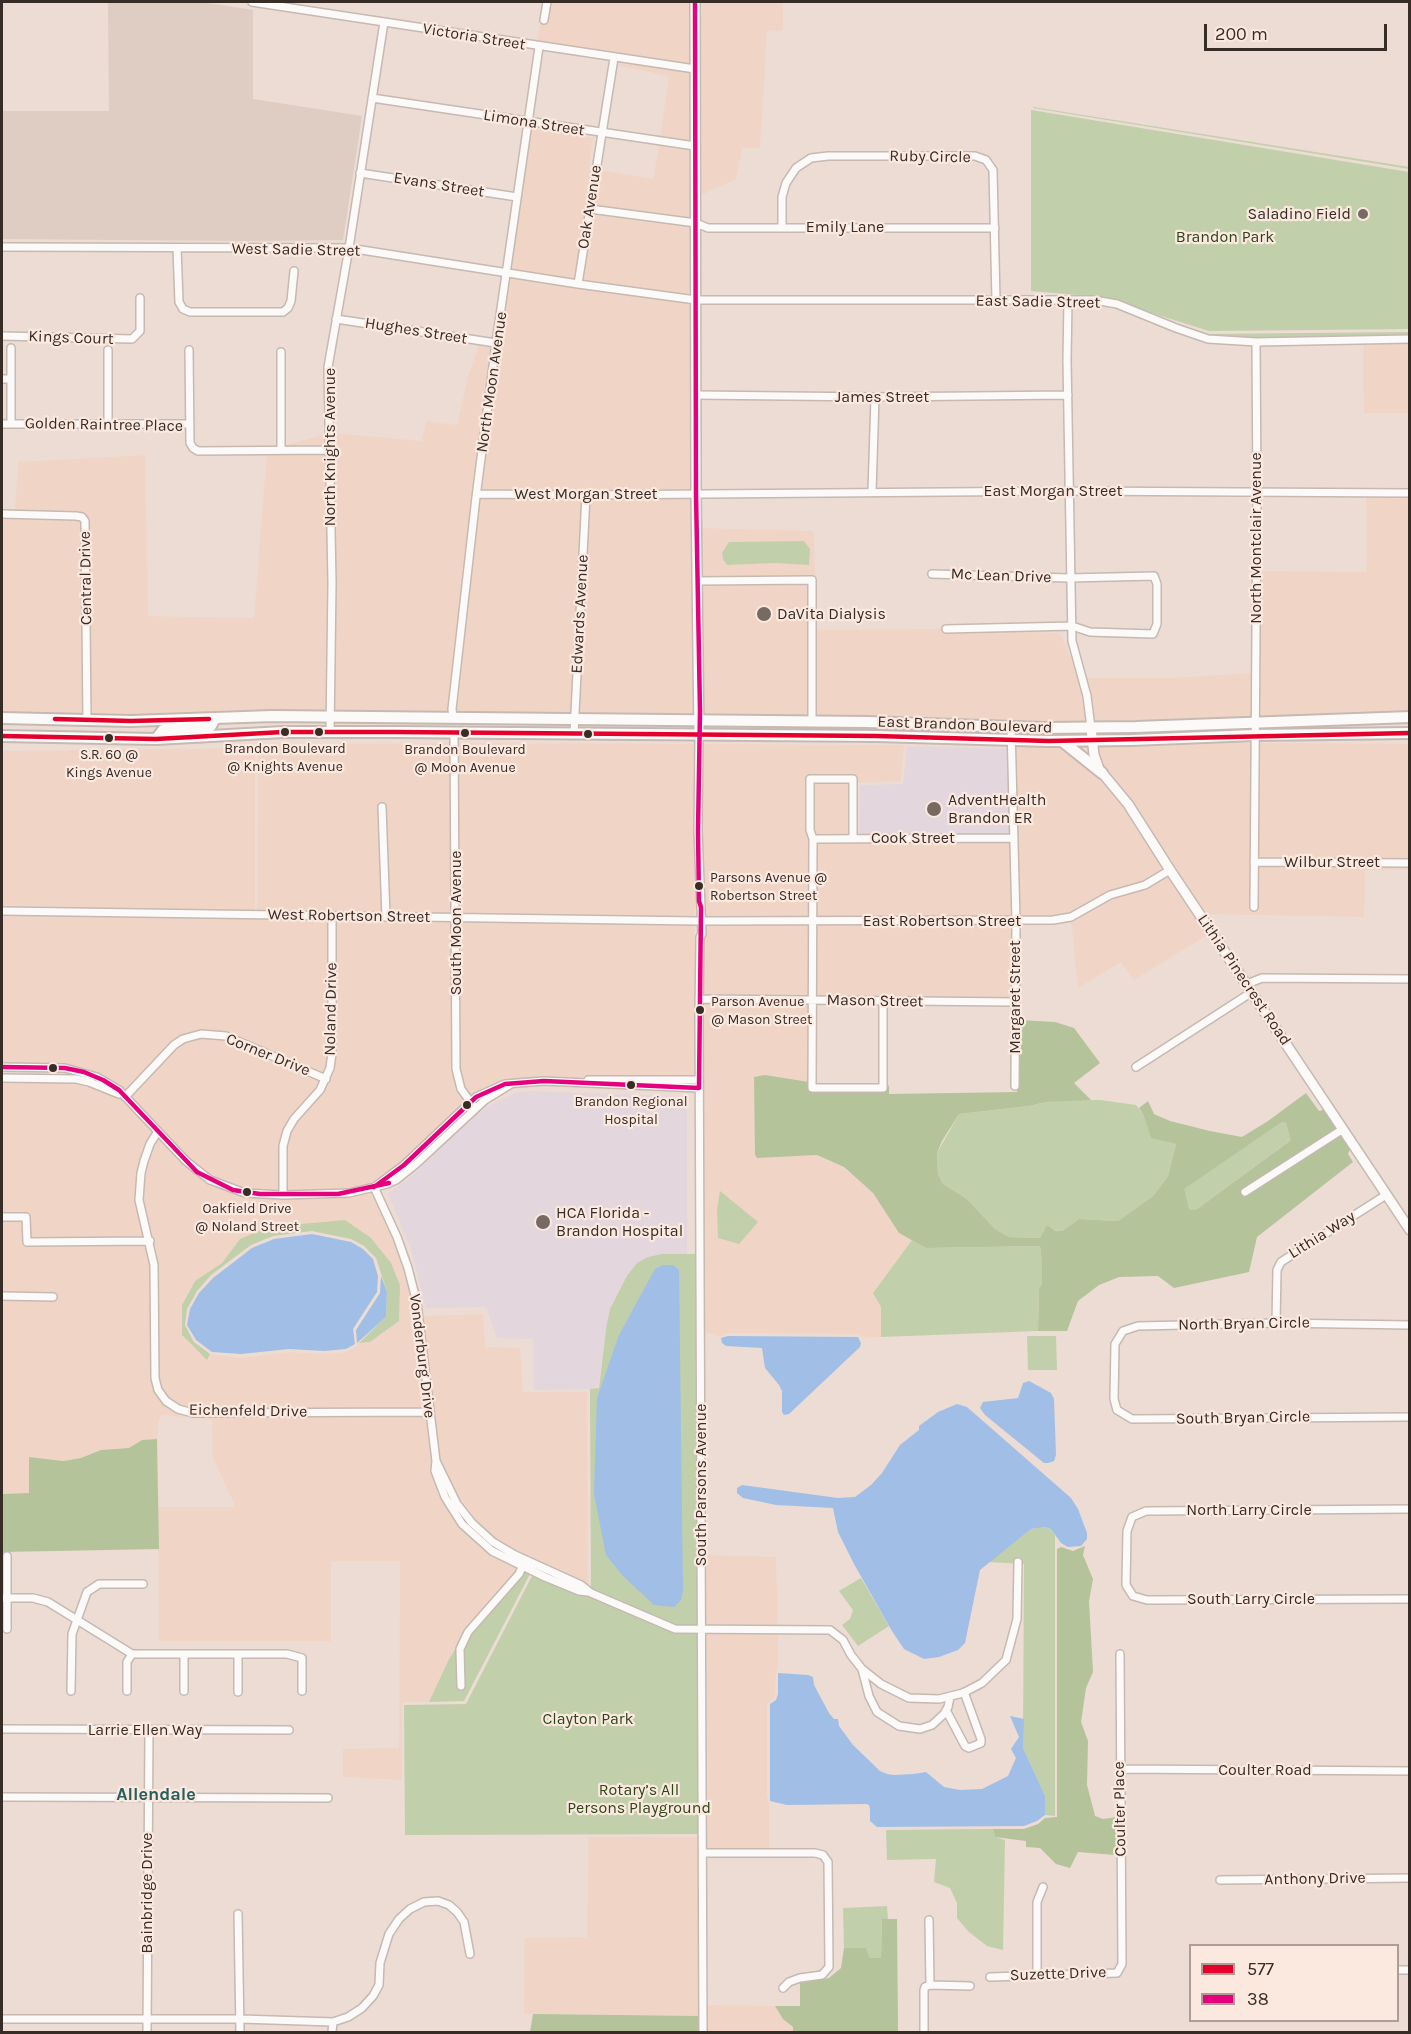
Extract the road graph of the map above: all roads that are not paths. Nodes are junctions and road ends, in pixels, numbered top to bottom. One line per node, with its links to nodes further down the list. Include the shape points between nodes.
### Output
1 (252, 2): 5 (street, Victoria Street)
2 (547, 2): 4 (street)
3 (695, 2): 8 (main road)
4 (544, 20)
5 (384, 22): 6 (street, Victoria Street); 9 (street, North Knights Avenue)
6 (539, 47): 7 (street, Victoria Street); 10 (street, North Moon Avenue)
7 (614, 58): 8 (street, Victoria Street); 11 (street, Oak Avenue)
8 (695, 69): 12 (main road)
9 (372, 98): 10 (street, Limona Street); 13 (street, North Knights Avenue)
10 (528, 121): 11 (street, Limona Street); 14 (street, North Moon Avenue)
11 (602, 134): 12 (street, Limona Street); 15 (street, Oak Avenue)
12 (695, 146): 16 (main road)
13 (360, 173): 14 (street, Evans Street); 21 (street, North Knights Avenue)
14 (517, 196): 23 (street, North Moon Avenue)
15 (590, 209): 16 (street); 24 (street, Oak Avenue)
16 (696, 223): 17 (street, Emily Lane, via 708,228); 26 (main road)
17 (782, 226): 18 (street, Emily Lane); 18 (street, Ruby Circle, via 786,183 796,168 811,158 975,156 986,160 993,170)
18 (995, 228): 27 (street, Ruby Circle)
19 (2, 247): 20 (street, West Sadie Street)
20 (177, 248): 21 (street, West Sadie Street); 22 (street, via 179,302 190,312 283,312 291,302)
21 (349, 248): 23 (street, West Sadie Street); 29 (street, North Knights Avenue)
22 (294, 271)
23 (507, 273): 24 (street, West Sadie Street); 33 (street, North Moon Avenue)
24 (578, 284): 26 (street, West Sadie Street)
25 (140, 298): 30 (street, Kings Court, via 140,331 132,339)
26 (696, 300): 27 (street, East Sadie Street); 40 (main road)
27 (996, 301): 28 (street, East Sadie Street)
28 (1068, 301): 32 (street, East Sadie Street, via 1117,304 1208,339); 41 (street)
29 (336, 319): 33 (street, Hughes Street); 48 (street, North Knights Avenue, via 328,367)
30 (2, 336)
31 (1410, 339): 32 (street, East Sadie Street)
32 (1256, 342): 51 (street, North Montclair Avenue)
33 (496, 344): 54 (street, North Moon Avenue)
34 (11, 348): 39 (street)
35 (108, 350): 45 (street)
36 (189, 350): 46 (street)
37 (281, 352): 47 (street)
38 (2, 379): 39 (street)
39 (11, 379): 44 (street)
40 (696, 395): 42 (street, James Street); 52 (main road)
41 (1068, 395): 42 (street, James Street); 49 (street)
42 (875, 397): 50 (street)
43 (2, 424): 44 (street, Golden Raintree Place)
44 (11, 424): 45 (street, Golden Raintree Place)
45 (108, 424): 46 (street, Golden Raintree Place)
46 (190, 424): 47 (street, Golden Raintree Place, via 190,443 198,451)
47 (282, 450): 48 (street, Golden Raintree Place)
48 (329, 450): 65 (street, North Knights Avenue)
49 (1068, 491): 50 (street, East Morgan Street); 51 (street, East Morgan Street); 58 (street)
50 (872, 492): 52 (street, East Morgan Street)
51 (1257, 492): 53 (street, East Morgan Street); 72 (street, North Montclair Avenue)
52 (696, 493): 55 (street, West Morgan Street); 59 (main road)
53 (1410, 493)
54 (477, 494): 55 (street, West Morgan Street); 66 (street, North Moon Avenue)
55 (586, 495): 69 (street, Edwards Avenue)
56 (2, 514): 68 (street, Central Drive, via 76,516 85,521)
57 (932, 573): 58 (street, Mc Lean Drive)
58 (1069, 578): 60 (street); 60 (street, Mc Lean Drive, via 1154,576 1157,584 1157,624 1152,634 1090,632)
59 (698, 581): 70 (main road); 71 (street, via 812,580)
60 (1072, 626): 61 (street); 74 (street)
61 (946, 629)
62 (1409, 717): 72 (highway, East Brandon Boulevard)
63 (2, 718): 68 (highway)
64 (215, 718): 65 (highway); 68 (highway); 83 (highway, via 211,726 163,730)
65 (330, 718): 66 (highway); 75 (street, North Knights Avenue)
66 (453, 718): 67 (highway); 76 (highway, via 443,726 410,725)
67 (495, 719): 69 (highway, East Brandon Boulevard); 77 (highway, via 489,725 460,725)
68 (87, 720)
69 (574, 720): 70 (highway, East Brandon Boulevard); 78 (street, Edwards Avenue)
70 (700, 721): 71 (highway, East Brandon Boulevard); 80 (main road)
71 (812, 722): 73 (highway, East Brandon Boulevard)
72 (1254, 722): 74 (highway, East Brandon Boulevard); 81 (street, North Montclair Avenue)
73 (1011, 727): 74 (highway, East Brandon Boulevard); 84 (street, Margaret Street)
74 (1092, 728): 85 (main road, Lithia Pinecrest Road)
75 (330, 732): 76 (highway); 83 (highway)
76 (406, 732): 77 (highway)
77 (454, 732): 78 (highway, East Brandon Boulevard); 99 (street, South Moon Avenue)
78 (574, 733): 80 (highway, East Brandon Boulevard)
79 (1410, 733): 81 (highway, East Brandon Boulevard)
80 (699, 735): 84 (highway, East Brandon Boulevard); 100 (street, South Parsons Avenue)
81 (1254, 735): 85 (highway, East Brandon Boulevard); 92 (street, North Montclair Avenue)
82 (2, 736): 83 (highway)
83 (156, 739)
84 (1011, 740): 86 (highway, East Brandon Boulevard); 90 (street, Margaret Street)
85 (1092, 740): 86 (highway, East Brandon Boulevard); 87 (main road, Lithia Pinecrest Road)
86 (1062, 741): 87 (highway)
87 (1102, 773): 94 (main road, Lithia Pinecrest Road, via 1125,799)
88 (382, 807): 98 (street)
89 (853, 838): 90 (street, Cook Street); 91 (street, Cook Street); 91 (street, via 853,779 810,779)
90 (1014, 838): 102 (street, Margaret Street)
91 (813, 839): 101 (street)
92 (1254, 862): 93 (street, Wilbur Street); 95 (street, North Montclair Avenue)
93 (1410, 862)
94 (1170, 870): 102 (street, East Robertson Street, via 1152,882 1110,895 1071,917); 104 (main road, Lithia Pinecrest Road)
95 (1254, 907)
96 (2, 911): 97 (street, West Robertson Street)
97 (332, 916): 98 (street, West Robertson Street); 112 (street, Noland Drive, via 332,1053)
98 (387, 917): 99 (street, West Robertson Street)
99 (456, 918): 100 (street, West Robertson Street); 116 (street, South Moon Avenue, via 456,1069 458,1083)
100 (699, 921): 101 (street, East Robertson Street); 105 (street, South Parsons Avenue)
101 (812, 921): 102 (street, East Robertson Street); 106 (street)
102 (1016, 921): 108 (street, Margaret Street)
103 (1410, 979): 104 (street, via 1262,978)
104 (1250, 988): 110 (street); 117 (main road, Lithia Pinecrest Road)
105 (699, 999): 106 (street, Mason Street); 113 (street, South Parsons Avenue)
106 (812, 1000): 107 (street, Mason Street); 107 (street, via 812,1088 883,1088)
107 (883, 1001): 108 (street, Mason Street)
108 (1016, 1002): 114 (street, Margaret Street)
109 (2, 1067): 115 (street, via 77,1070 103,1080)
110 (1136, 1067)
111 (2, 1078): 115 (street, via 76,1078)
112 (326, 1078): 115 (street, Corner Drive, via 226,1036 201,1034 174,1045); 121 (street, Noland Drive, via 287,1131 283,1146)
113 (699, 1084): 116 (street, via 582,1080 504,1084 489,1090); 143 (street, South Parsons Avenue)
114 (1015, 1086)
115 (125, 1097): 118 (street)
116 (472, 1105): 119 (street, via 403,1176)
117 (1343, 1129): 120 (street); 122 (main road, Lithia Pinecrest Road)
118 (158, 1131): 121 (street, via 191,1167 214,1182 245,1193); 125 (street, Eichenfeld Drive, via 144,1161 139,1186 141,1214)
119 (374, 1187): 121 (street, via 338,1194); 131 (street, Vonderburg Drive, via 413,1286)
120 (1245, 1192)
121 (283, 1195)
122 (1386, 1195): 124 (main road, Lithia Pinecrest Road); 128 (street, Lithia Way, via 1281,1262 1277,1270)
123 (2, 1217): 125 (street, via 26,1217 27,1242)
124 (1410, 1230)
125 (150, 1241): 131 (street, Eichenfeld Drive, via 154,1265 155,1378 166,1401 178,1409 193,1413)
126 (2, 1296): 127 (street)
127 (53, 1297)
128 (1276, 1323): 129 (street, North Bryan Circle); 130 (street, North Bryan Circle, via 1138,1326 1123,1331 1115,1344)
129 (1410, 1325)
130 (1115, 1371): 132 (street, South Bryan Circle, via 1117,1410 1132,1419)
131 (430, 1412): 137 (street, Vonderburg Drive, via 436,1461 457,1504 493,1542)
132 (1410, 1417)
133 (1410, 1509): 135 (street, North Larry Circle, via 1146,1510 1132,1517 1126,1532)
134 (7, 1556): 139 (street)
135 (1126, 1558): 140 (street, South Larry Circle, via 1126,1586 1133,1596 1147,1600)
136 (1018, 1562): 155 (street, via 1017,1619 1006,1660 981,1683)
137 (524, 1563): 143 (street, Vonderburg Drive, via 581,1585 667,1627); 149 (street, via 519,1574 468,1632 460,1649)
138 (143, 1584): 141 (street, via 99,1584 87,1592)
139 (5, 1598): 141 (street, via 48,1602); 142 (street)
140 (1410, 1599)
141 (76, 1620): 144 (street); 153 (street, via 72,1634)
142 (8, 1629)
143 (702, 1631): 148 (street, Vonderburg Drive, via 830,1630 843,1640); 166 (street, South Parsons Avenue)
144 (132, 1654): 147 (street); 150 (street, via 127,1662)
145 (238, 1654): 147 (street); 152 (street, via 287,1654 302,1658); 154 (street)
146 (1120, 1654): 161 (street, Coulter Place)
147 (184, 1655): 151 (street)
148 (862, 1669): 156 (street, via 909,1698); 157 (street, via 877,1712 890,1722 920,1729 941,1719)
149 (461, 1686)
150 (127, 1691)
151 (184, 1691)
152 (302, 1691)
153 (71, 1692)
154 (238, 1692)
155 (964, 1692): 156 (street); 157 (street, via 981,1743 965,1746)
156 (950, 1696): 157 (street)
157 (946, 1710)
158 (2, 1729): 159 (street, Larrie Ellen Way)
159 (149, 1730): 160 (street, Larrie Ellen Way); 164 (street, Bainbridge Drive)
160 (289, 1730)
161 (1120, 1769): 162 (street, Coulter Road); 173 (street, Coulter Place)
162 (1410, 1771)
163 (2, 1797): 164 (street)
164 (148, 1798): 165 (street); 180 (street, Bainbridge Drive)
165 (328, 1798)
166 (703, 1853): 178 (street, via 815,1853 828,1862 829,1967 822,1975 800,1978); 186 (street, South Parsons Avenue)
167 (1410, 1878): 168 (street, Anthony Drive)
168 (1220, 1880)
169 (1043, 1887): 174 (street, via 1038,1902)
170 (238, 1914): 181 (street)
171 (929, 1920): 176 (street)
172 (470, 1954): 182 (street, via 464,1922 452,1907 438,1901 417,1905 399,1919 389,1934 380,1963 380,1985 373,1996 356,2013)
173 (1122, 1964): 174 (street, Suzette Drive, via 1117,1973)
174 (1037, 1976): 175 (street, Suzette Drive)
175 (990, 1977)
176 (930, 1985): 177 (street); 187 (street, via 924,1990)
177 (970, 1986)
178 (783, 1988)
179 (2, 2019): 180 (street)
180 (147, 2019): 181 (street); 183 (street, Bainbridge Drive)
181 (241, 2019): 182 (street); 184 (street)
182 (333, 2022): 185 (street)
183 (147, 2032)
184 (240, 2032)
185 (333, 2032)
186 (703, 2032)
187 (924, 2032)

